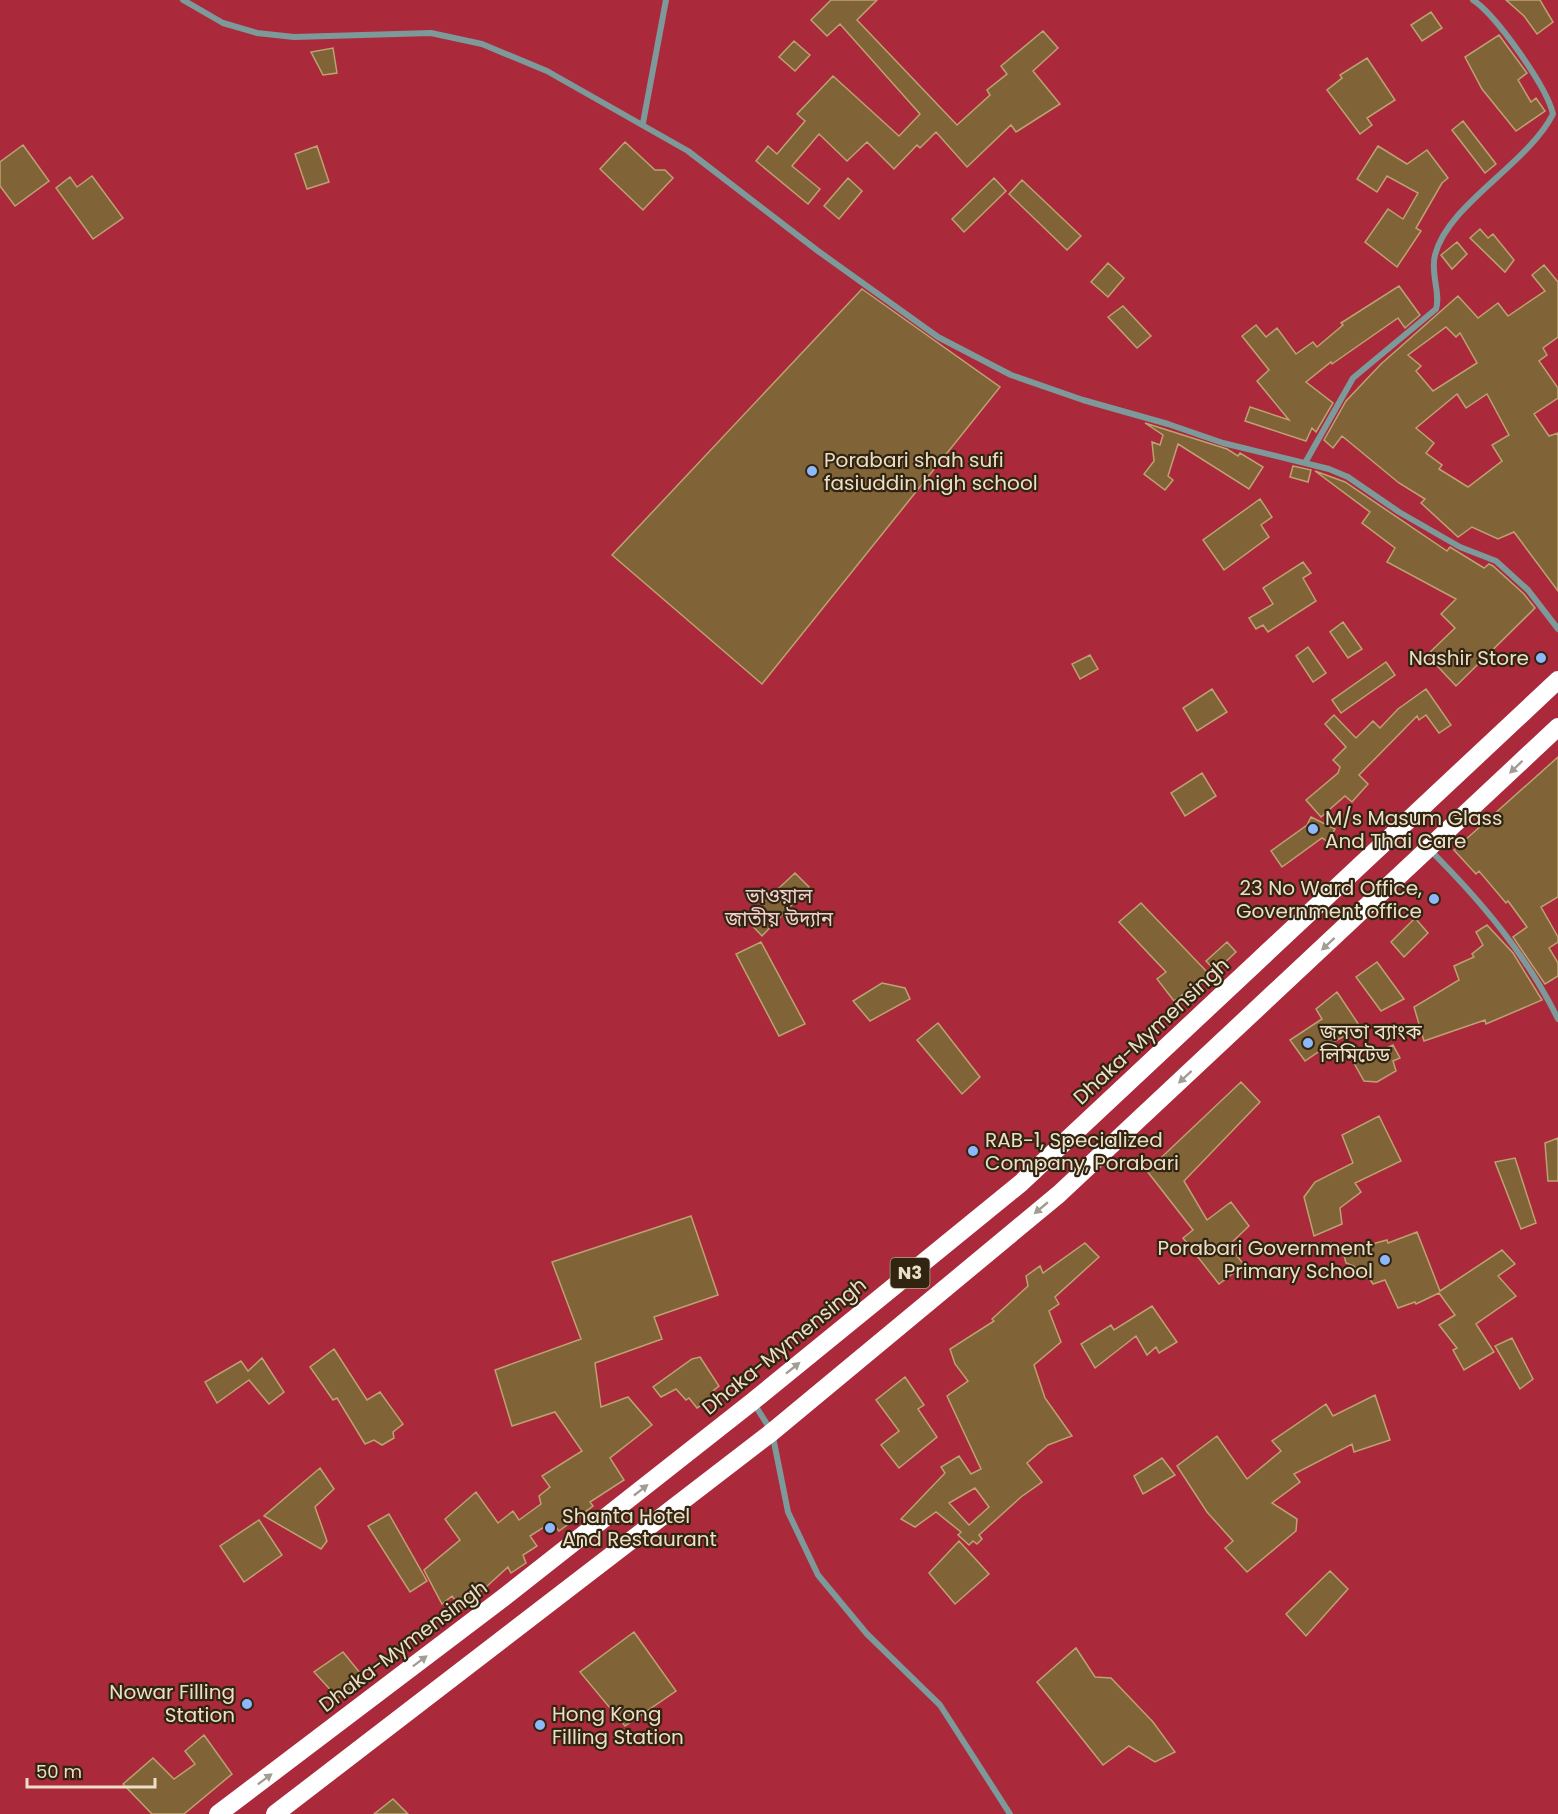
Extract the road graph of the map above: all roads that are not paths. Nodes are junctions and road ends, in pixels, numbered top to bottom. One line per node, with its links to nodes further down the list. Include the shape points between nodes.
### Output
1 (183, 0): 4 (street, via 224,23 257,33 294,38 430,33 482,44 547,70)
2 (666, 0): 4 (street)
3 (1473, 0): 5 (street, via 1497,21 1553,114 1517,161 1454,222 1435,254 1436,309 1353,378)
4 (643, 123): 5 (street, via 715,171 938,337 1011,375 1223,443)
5 (1305, 463): 6 (street, via 1348,477 1460,547 1496,561 1528,590)
6 (1558, 629)
7 (1558, 680): 11 (highway, Dhaka-Mymensingh / N3, one-way to 7, via 1021,1183)
8 (1558, 727): 9 (highway, N3, one-way to 9)
9 (1430, 849): 10 (street, via 1496,920); 12 (highway, N3, one-way to 12, via 1059,1194)
10 (1558, 1019)
11 (753, 1402): 12 (street); 13 (highway, Dhaka-Mymensingh / N3, one-way to 11)
12 (772, 1432): 14 (highway, N3); 15 (street, via 788,1512 818,1575 867,1634 940,1705)
13 (218, 1814)
14 (275, 1814)
15 (1010, 1814)

